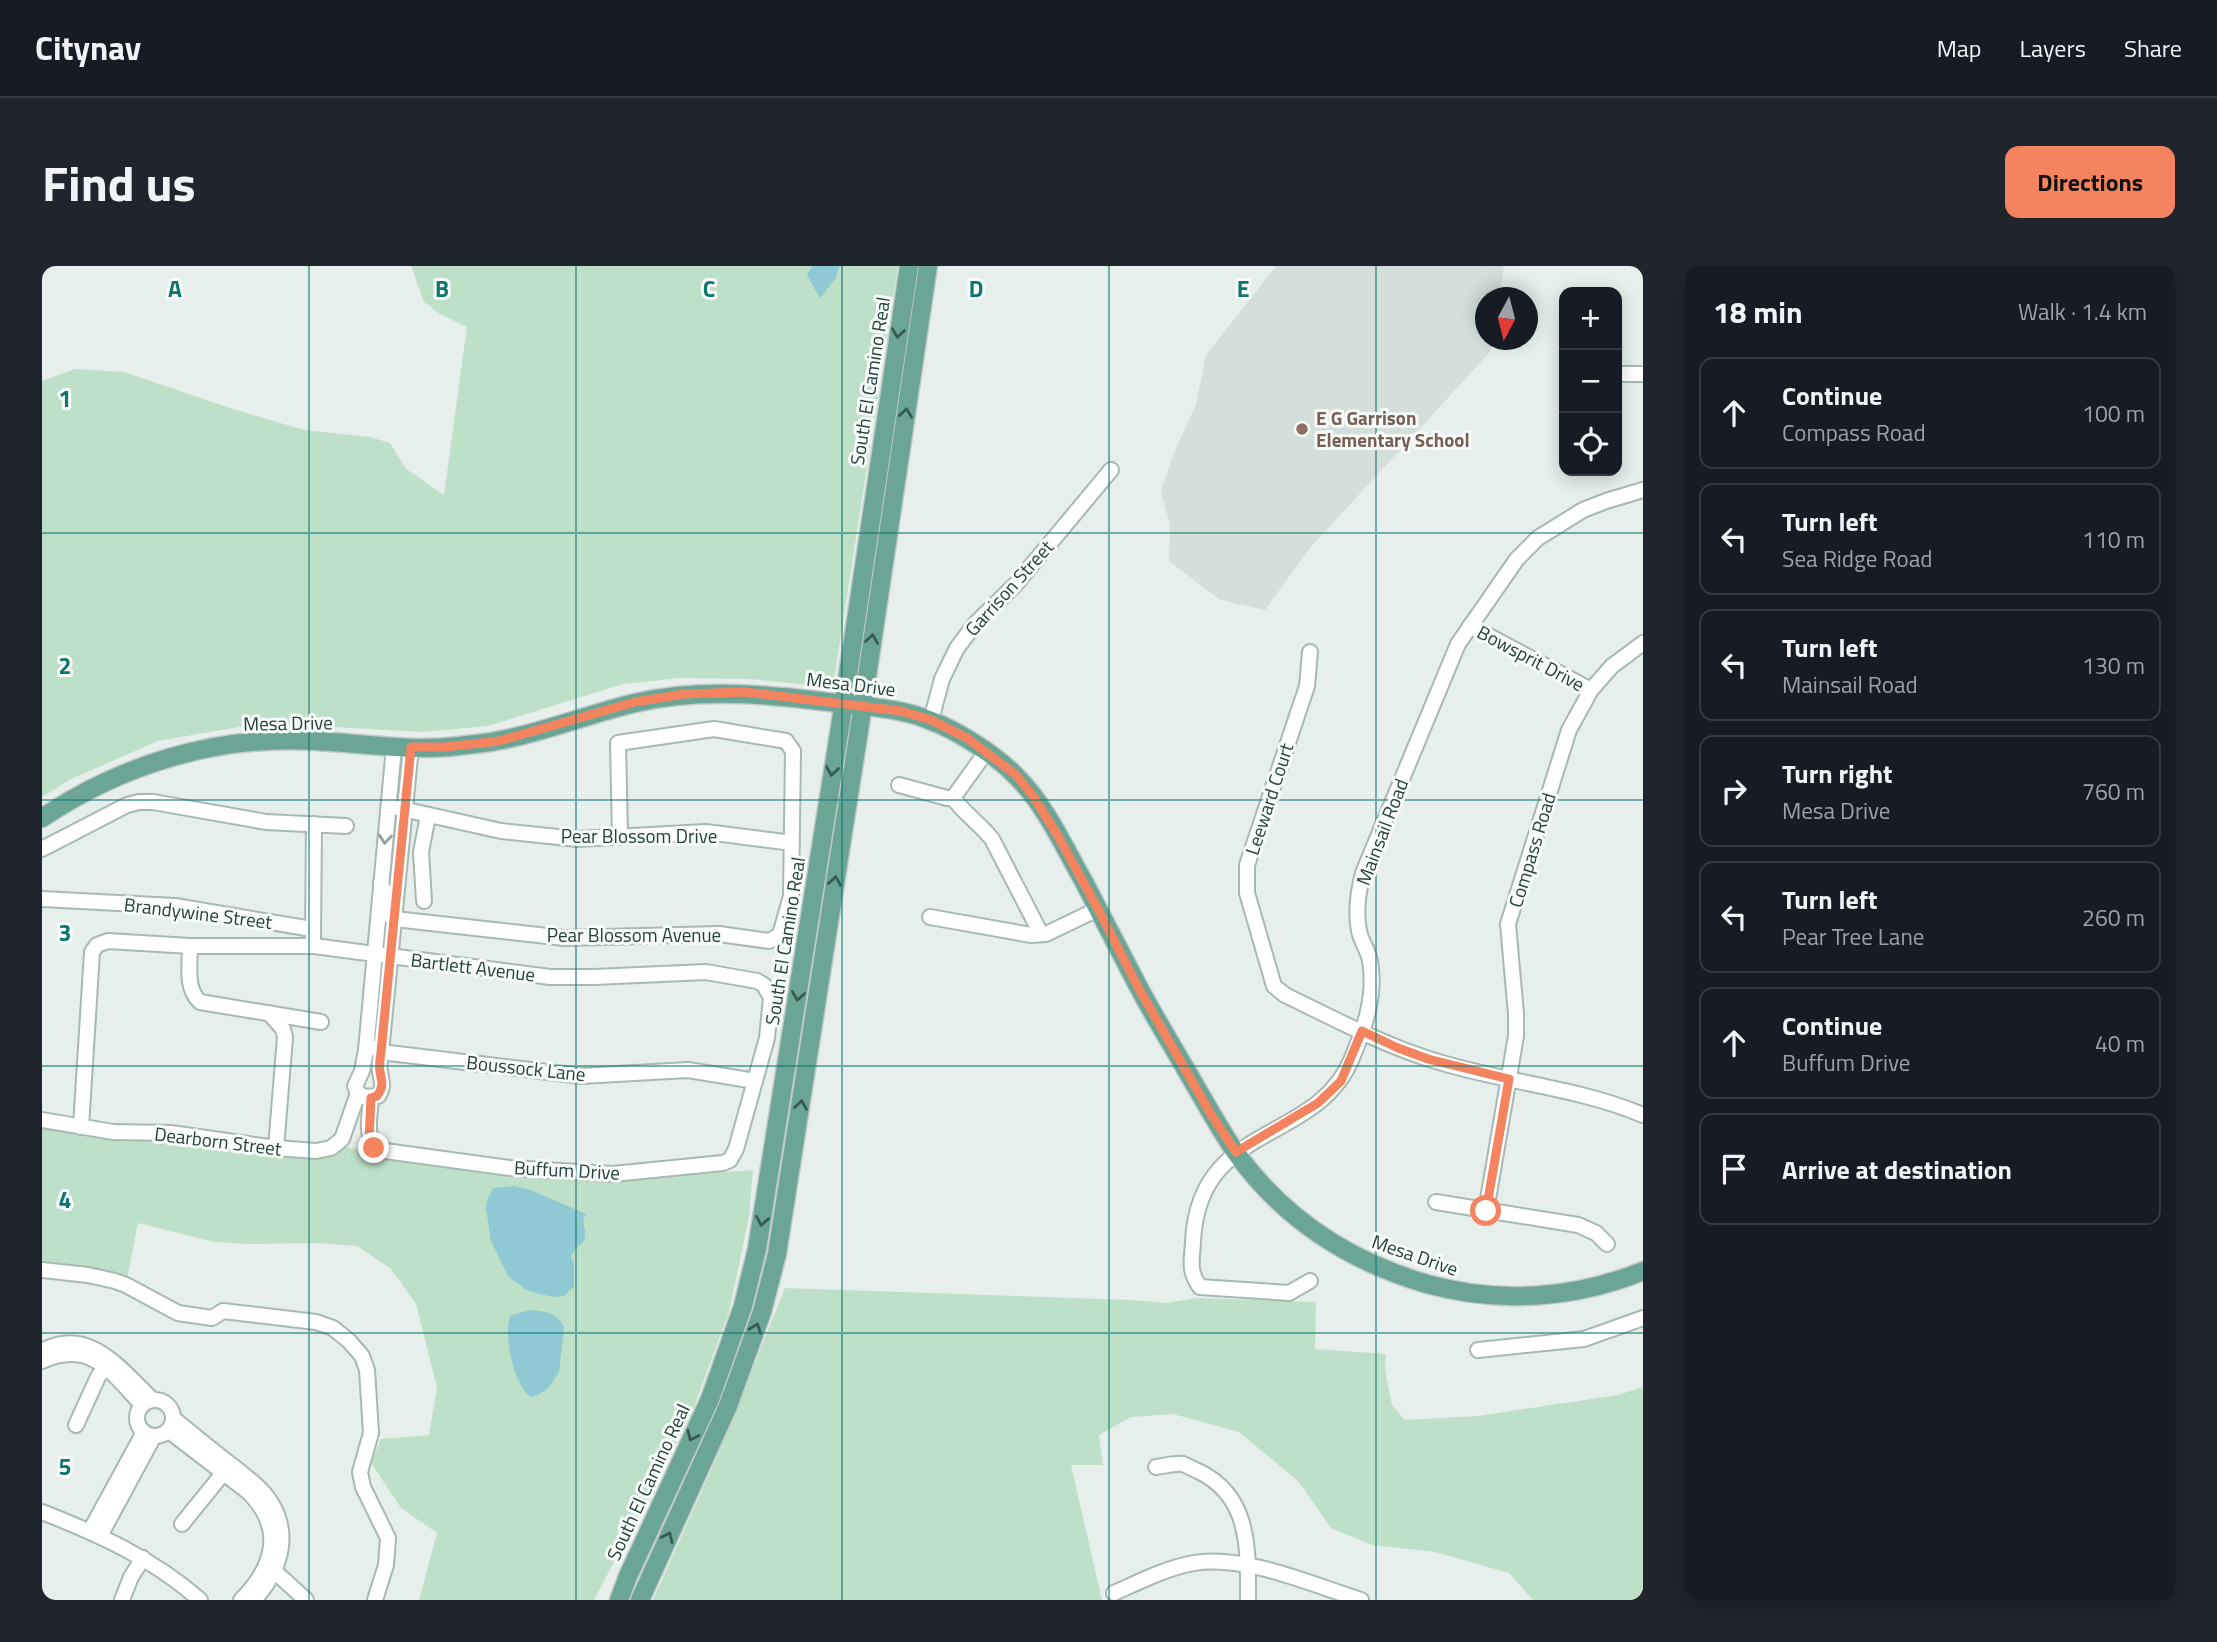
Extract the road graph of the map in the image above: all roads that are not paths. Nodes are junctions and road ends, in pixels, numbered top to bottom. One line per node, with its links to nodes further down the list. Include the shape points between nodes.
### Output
1 (909, 266): 11 (main road, South El Camino Real, one-way to 11)
2 (929, 266): 12 (main road, South El Camino Real, one-way to 2)
3 (1622, 374): 4 (street)
4 (1643, 374)
5 (1111, 470): 13 (street, Garrison Street, via 957,648)
6 (1643, 490): 7 (street, Mainsail Road, via 1583,510 1538,538 1517,559)
7 (1470, 626): 10 (street, Bowsprit Drive); 42 (street, Mainsail Road, via 1458,644 1363,873 1357,898 1359,932 1370,960 1372,996)
8 (1643, 643): 10 (street, Compass Road, via 1612,666)
9 (1310, 652): 42 (street, Leeward Court, via 1307,685 1247,865 1247,893 1274,986)
10 (1591, 690): 44 (street, Compass Road, via 1569,730 1508,924 1516,1014)
11 (843, 704): 12 (main road, Mesa Drive); 14 (main road, Mesa Drive, via 745,692 684,694 635,702 499,741); 82 (main road, South El Camino Real, one-way to 82, via 764,1215 750,1279 710,1399)
12 (863, 706): 13 (main road, Mesa Drive); 83 (main road, South El Camino Real, one-way to 12, via 729,1406 768,1291)
13 (931, 720): 15 (main road, Mesa Drive)
14 (403, 747): 16 (street); 19 (street); 21 (main road, Mesa Drive, via 272,741 180,754 132,770)
15 (986, 752): 18 (street); 30 (main road, Mesa Drive, via 1016,775 1033,796)
16 (391, 778): 19 (street, via 398,808); 27 (street, one-way to 27)
17 (899, 785): 18 (street)
18 (953, 798): 34 (street, via 992,839)
19 (405, 811): 20 (street, Pear Blossom Drive); 32 (street)
20 (428, 816): 24 (street, Pear Blossom Drive, via 501,831 578,839); 29 (street, via 421,852)
21 (42, 818)
22 (314, 824): 23 (street); 26 (street, via 266,822 139,802); 33 (street)
23 (346, 826)
24 (620, 836): 25 (street, Pear Blossom Drive, via 706,832); 25 (street, Pear Blossom Avenue, via 618,743 714,729 786,741 793,751)
25 (792, 843): 32 (street, Pear Blossom Avenue, via 790,896 780,935 769,941 719,934 565,938)
26 (42, 849)
27 (382, 883): 32 (street, via 387,914); 37 (street)
28 (42, 899): 33 (street, Brandywine Street, via 175,906)
29 (425, 901)
30 (1098, 909): 34 (street); 51 (main road, Mesa Drive, via 1139,989)
31 (930, 917): 34 (street)
32 (395, 919): 38 (street)
33 (312, 929): 36 (street)
34 (1041, 934)
35 (190, 946): 36 (street, Bartlett Avenue); 39 (street, via 190,989 200,1002); 49 (street, Bartlett Avenue, via 108,941 92,952)
36 (314, 946): 37 (street, Bartlett Avenue)
37 (375, 954): 38 (street, Bartlett Avenue); 40 (street)
38 (391, 956): 43 (street); 45 (street, Bartlett Avenue, via 550,976 706,972 757,981 771,998 767,1038)
39 (270, 1013): 41 (street); 50 (street, via 285,1037)
40 (369, 1016): 43 (street, via 373,1044); 46 (street, via 362,1071 355,1086)
41 (321, 1022)
42 (1362, 1031): 44 (street, via 1428,1059); 51 (street, Mainsail Road, via 1341,1081 1318,1103)
43 (381, 1052): 45 (street, Boussock Lane, via 582,1076 688,1070); 46 (street, via 383,1089 377,1096)
44 (1509, 1079): 47 (street, via 1602,1100); 53 (street, Compass Road)
45 (755, 1081): 46 (street, Buffum Drive, via 730,1160 613,1174 510,1168 378,1150 369,1139)
46 (365, 1096): 50 (street, Dearborn Street, via 342,1139 331,1148)
47 (1643, 1115)
48 (42, 1120): 49 (street, Dearborn Street)
49 (81, 1127): 50 (street, Dearborn Street, via 171,1133)
50 (276, 1149)
51 (1236, 1152): 56 (main road, Mesa Drive, via 1296,1217 1332,1244 1393,1274 1455,1292 1524,1297 1578,1291); 57 (street, Mainsail Road, via 1221,1165 1197,1208 1192,1275 1200,1287 1208,1289 1289,1293)
52 (1436, 1202): 53 (street)
53 (1486, 1211): 54 (street, via 1578,1225)
54 (1607, 1244)
55 (42, 1270): 81 (street, via 126,1284 178,1313 212,1318 223,1311 316,1322 349,1341 367,1370 371,1433 360,1472 388,1538 386,1566)
56 (1643, 1271)
57 (1310, 1281)
58 (1643, 1318): 60 (street, via 1584,1339)
59 (52, 1350): 61 (street); 62 (street, via 71,1343 84,1345 94,1348)
60 (1478, 1350)
61 (42, 1361)
62 (107, 1363): 63 (street); 64 (street)
63 (147, 1402): 65 (street, via 166,1402 172,1410); 66 (street, via 137,1414 138,1424)
64 (76, 1425)
65 (171, 1425): 66 (street, via 162,1435); 68 (street)
66 (149, 1434): 71 (street)
67 (1156, 1467): 73 (street, via 1182,1464 1224,1489 1241,1517)
68 (227, 1468): 70 (street); 74 (street, via 271,1502 281,1532 280,1556)
69 (42, 1512): 71 (street)
70 (182, 1524)
71 (95, 1533): 72 (street)
72 (143, 1558): 76 (street); 77 (street)
73 (1248, 1565): 75 (street, via 1196,1563 1166,1570); 84 (street); 85 (street)
74 (271, 1568): 78 (street); 79 (street, via 267,1586); 80 (street)
75 (1114, 1593)
76 (122, 1600)
77 (200, 1600)
78 (241, 1600)
79 (254, 1600)
80 (306, 1600)
81 (374, 1600)
82 (619, 1600)
83 (640, 1600)
84 (1248, 1600)
85 (1360, 1600)

